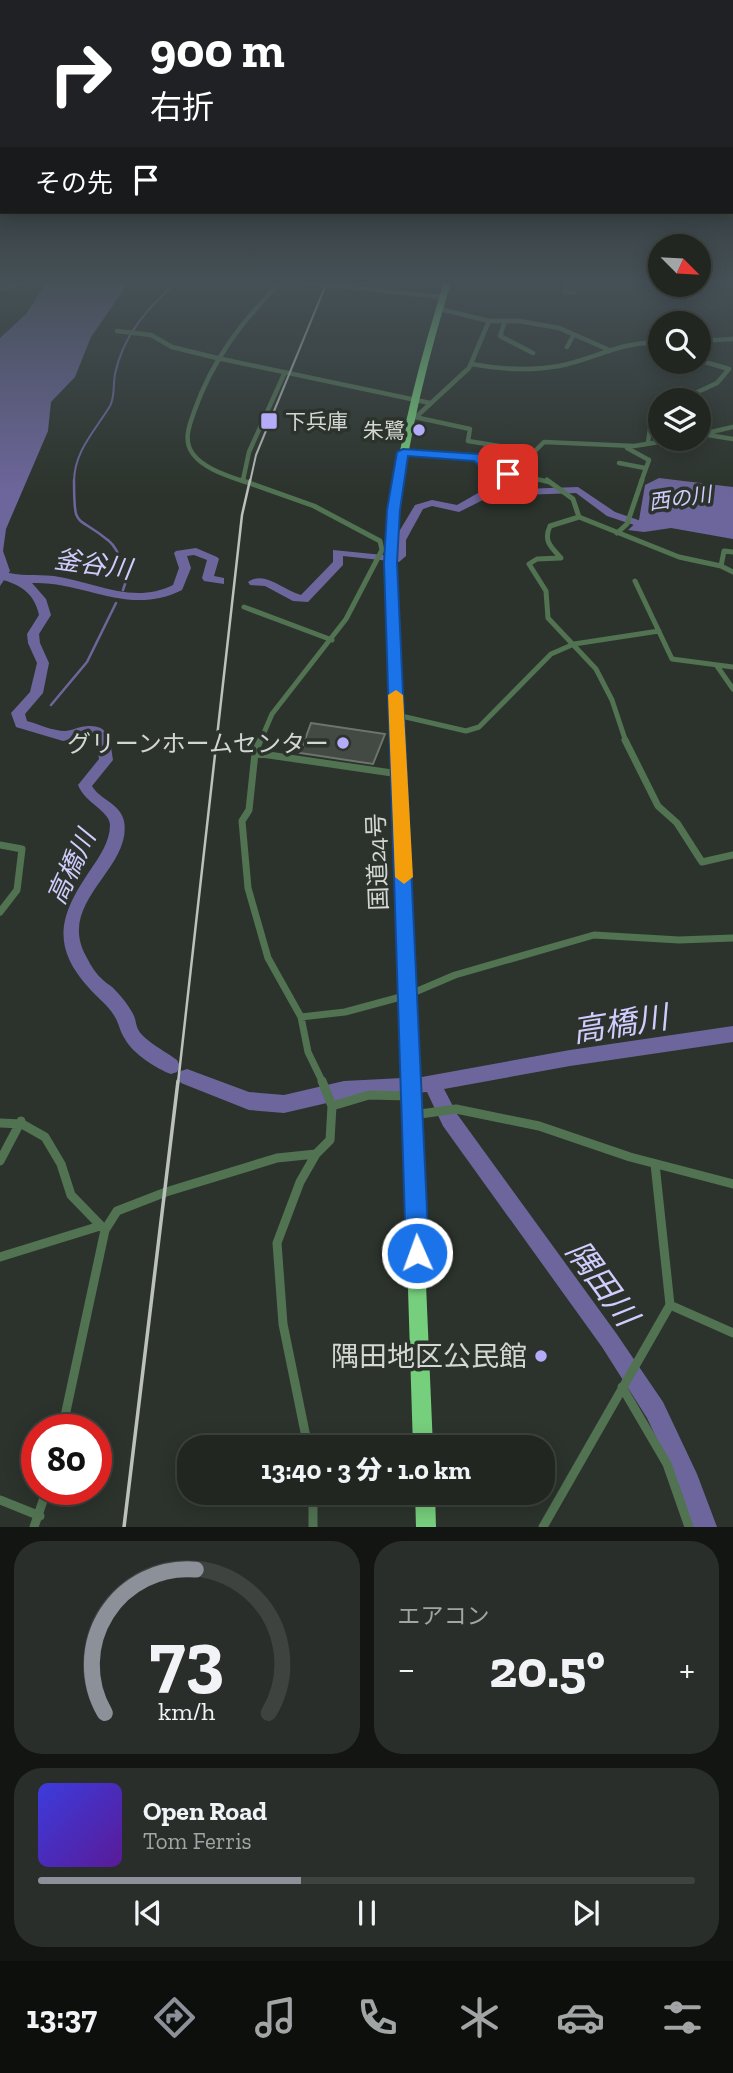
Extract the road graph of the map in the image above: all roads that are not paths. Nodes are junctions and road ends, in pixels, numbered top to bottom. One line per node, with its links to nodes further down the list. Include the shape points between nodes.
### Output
1 (198, 353): 6 (street)
2 (220, 353): 6 (street)
3 (427, 353): 11 (highway, 国道24号)
4 (475, 353): 7 (street)
5 (599, 353): 7 (street, via 558,366)
6 (217, 358): 9 (street); 23 (street, via 189,420 188,438 194,456 217,472)
7 (471, 364): 12 (street)
8 (711, 364): 10 (street, via 729,369)
9 (285, 372): 11 (street); 23 (street, via 249,452)
10 (706, 388)
11 (414, 401): 12 (street); 13 (highway, 国道24号)
12 (430, 402): 13 (street)
13 (413, 417): 19 (street, via 470,429 468,441 499,446 511,461 524,462 544,442); 20 (highway, 国道24号)
14 (733, 427): 15 (street)
15 (711, 432)
16 (711, 436): 17 (street)
17 (733, 439)
18 (648, 442): 19 (street)
19 (622, 446): 22 (street, via 643,454 649,460)
20 (403, 452): 24 (street, via 478,458 488,468 546,480 573,499); 27 (highway, 国道24号)
21 (619, 463): 22 (street)
22 (645, 468): 25 (street, via 627,524)
23 (243, 480): 27 (street, via 361,528 380,541)
24 (579, 517): 25 (street); 34 (street, via 550,526 546,535 561,558 529,564 546,591 548,618)
25 (617, 533): 28 (street, via 679,557)
26 (733, 552): 28 (street, via 723,551)
27 (384, 560): 33 (street); 38 (highway, 国道24号)
28 (721, 566): 29 (street)
29 (733, 572)
30 (635, 581): 32 (street)
31 (244, 607): 33 (street)
32 (659, 631): 34 (street); 35 (street, via 672,659)
33 (331, 640): 39 (street, via 278,703)
34 (574, 644): 38 (street, via 551,654 479,727 466,731); 42 (street, via 605,684 626,745 658,806 677,823 702,862)
35 (717, 666): 36 (street); 37 (street)
36 (733, 667)
37 (733, 690)
38 (397, 715): 40 (highway, 国道24号)
39 (255, 753): 40 (street); 46 (street, via 249,810 242,821 248,888 268,958)
40 (400, 774): 45 (highway, 国道24号)
41 (0, 845): 43 (street, via 23,849 16,890)
42 (733, 855)
43 (0, 912)
44 (733, 938): 45 (street, via 594,935 455,975)
45 (408, 995): 46 (street, via 345,1012); 47 (highway, 国道24号)
46 (301, 1017): 48 (street, via 307,1052)
47 (412, 1105): 48 (street, via 369,1095); 53 (street, via 434,1113 456,1109 539,1126); 62 (highway, 国道24号)
48 (332, 1106): 51 (street, via 330,1140)
49 (22, 1121): 50 (street); 52 (street); 55 (street, via 38,1129 62,1166 63,1181 73,1199)
50 (0, 1123)
51 (316, 1154): 55 (street, via 276,1158 166,1192 117,1211); 61 (street, via 300,1182 277,1244 284,1324)
52 (0, 1161)
53 (655, 1164): 54 (street); 57 (street)
54 (733, 1184)
55 (103, 1228): 56 (street); 60 (street)
56 (0, 1257)
57 (670, 1305): 58 (street); 59 (street)
58 (733, 1333)
59 (624, 1383): 71 (street); 72 (street, via 667,1464)
60 (65, 1414)
61 (305, 1435)
62 (424, 1435)
63 (0, 1500): 67 (street)
64 (43, 1505): 67 (street)
65 (313, 1505): 69 (street)
66 (425, 1505): 70 (highway)
67 (40, 1516): 68 (street)
68 (34, 1527)
69 (313, 1527)
70 (426, 1527)
71 (543, 1527)
72 (688, 1527)

